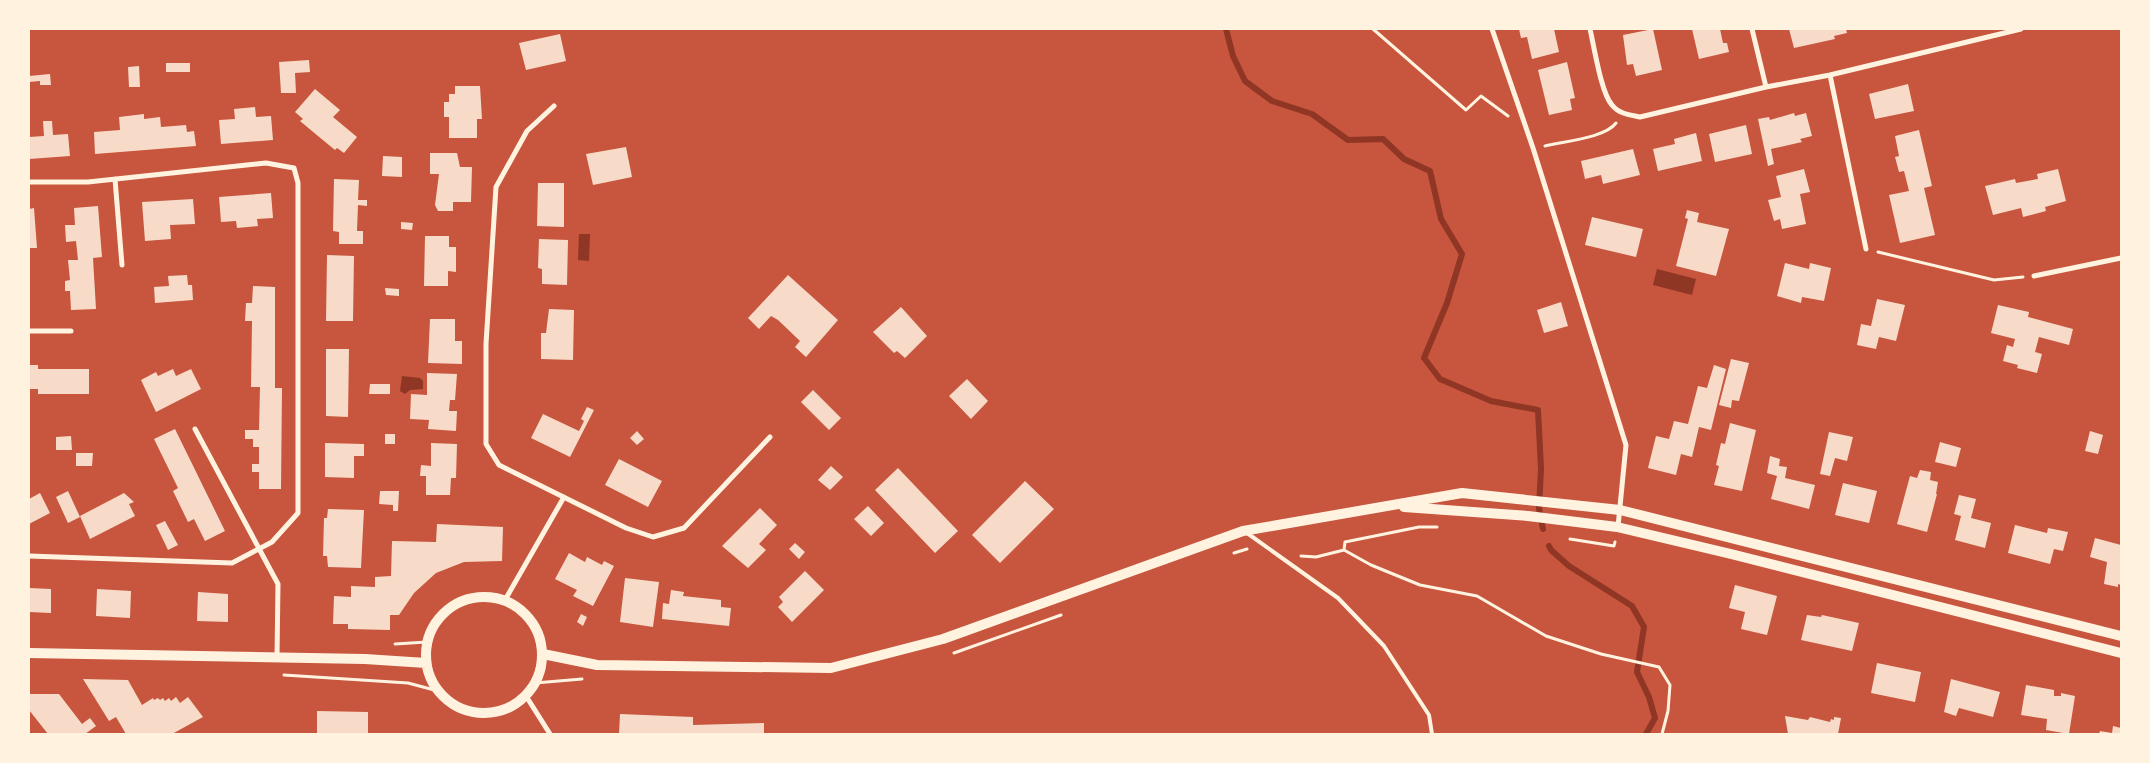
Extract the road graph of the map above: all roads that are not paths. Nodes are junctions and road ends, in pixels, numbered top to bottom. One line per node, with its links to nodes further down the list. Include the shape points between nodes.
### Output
1 (1492, 29): 20 (street, via 1626,445)
2 (1590, 29): 6 (street, via 1605,91 1612,105 1623,114 1640,117)
3 (1752, 29): 6 (street)
4 (2021, 29): 5 (street)
5 (1830, 75): 6 (street); 10 (street)
6 (1766, 87)
7 (554, 106): 18 (street, via 527,131 496,187 486,344 486,444 499,465)
8 (115, 179): 9 (street); 12 (street); 23 (street, via 266,163 294,168 298,183 298,512 272,542)
9 (29, 182)
10 (1866, 249)
11 (2121, 258): 13 (street)
12 (122, 265)
13 (2034, 276)
14 (29, 331): 15 (street)
15 (71, 331)
16 (195, 429): 23 (street)
17 (770, 437): 18 (street, via 684,528 653,537 626,528)
18 (564, 497): 25 (street)
19 (1388, 506): 20 (main road, via 1462,493); 21 (main road, via 1528,516); 22 (main road)
20 (1620, 510): 21 (street); 26 (main road)
21 (1618, 527): 28 (main road)
22 (1243, 531): 29 (main road, via 943,639 831,668 598,665); 34 (lane, via 1338,598 1384,646 1429,715)
23 (257, 548): 24 (street, via 232,563); 30 (street, via 278,584)
24 (29, 556)
25 (505, 600): 29 (main road, via 532,622 540,637); 31 (main road, via 486,596 465,599 448,609 434,624 427,642)
26 (2121, 636)
27 (29, 653): 30 (main road)
28 (2121, 653)
29 (542, 654): 32 (main road, via 541,669)
30 (277, 657): 31 (main road)
31 (426, 663): 32 (main road, via 431,681 438,690 457,707 475,713 493,713 511,707)
32 (526, 696): 33 (street)
33 (550, 734)
34 (1432, 734)

